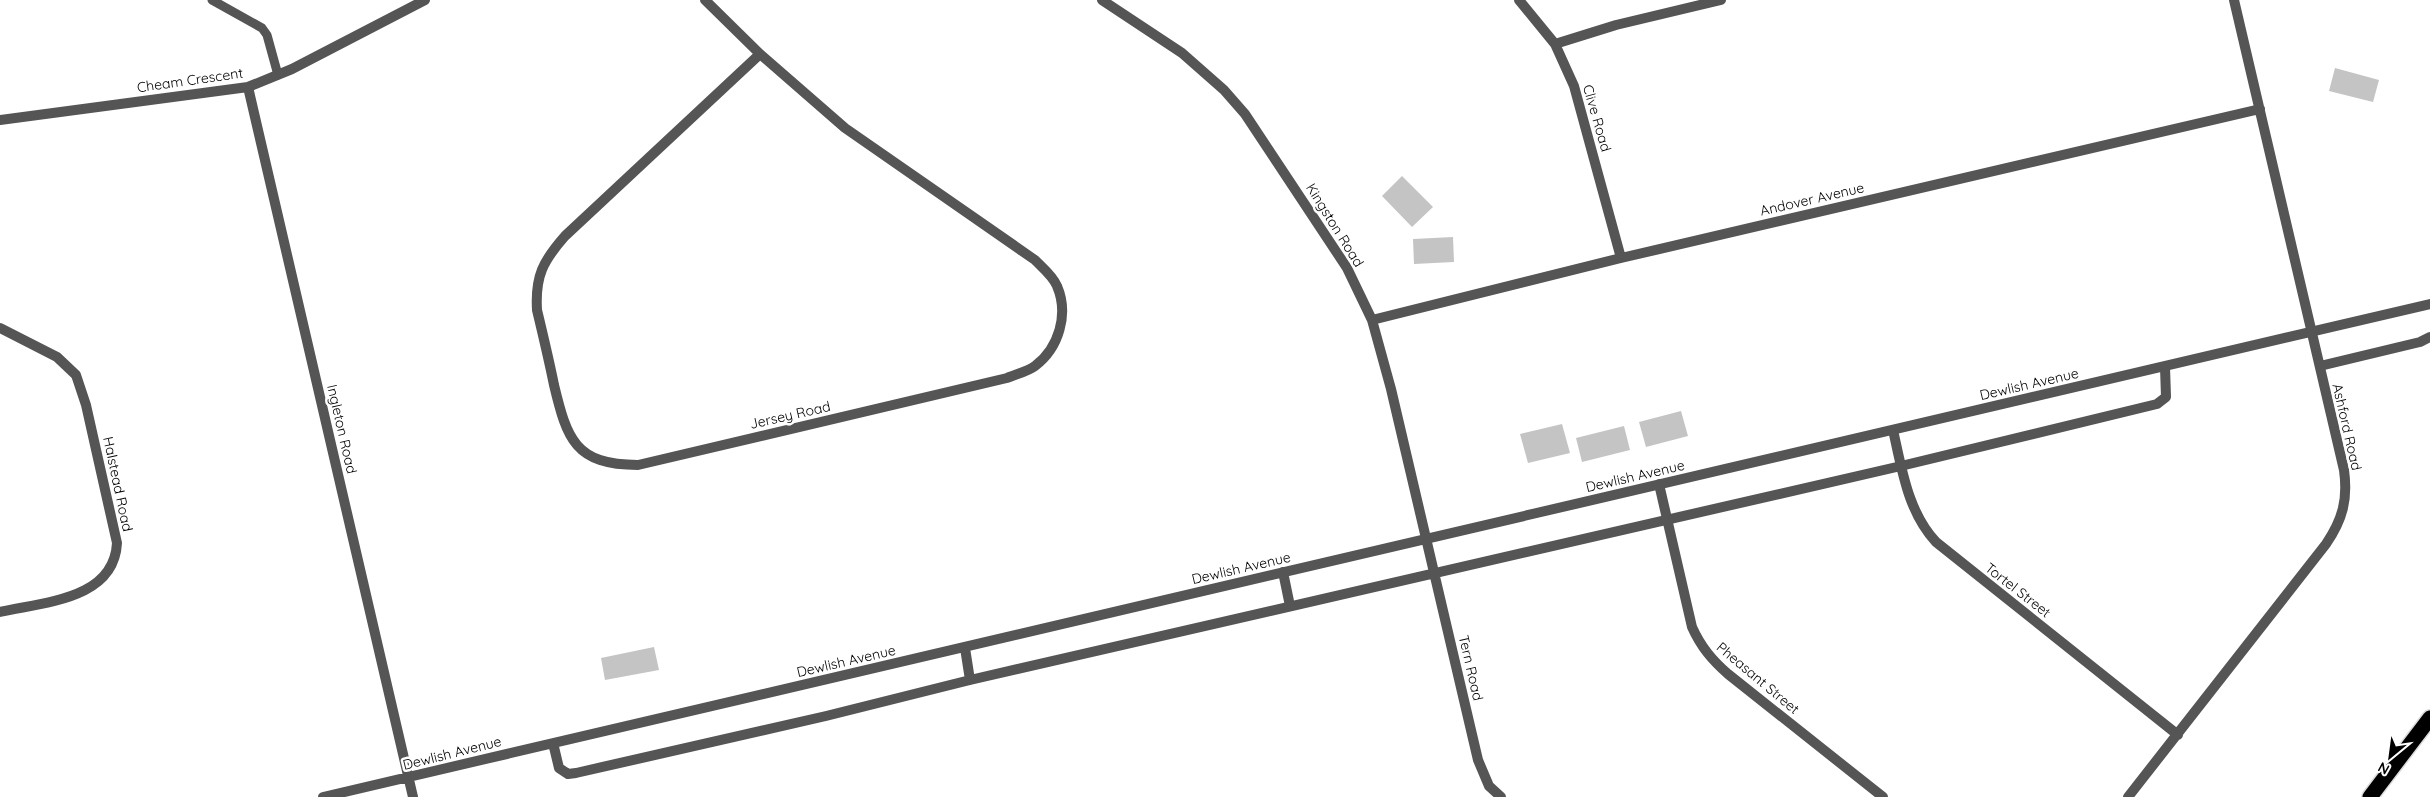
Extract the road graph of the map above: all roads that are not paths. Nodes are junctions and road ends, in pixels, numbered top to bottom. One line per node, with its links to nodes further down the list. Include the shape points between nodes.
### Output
1 (212, 0): 10 (lane, via 262,28)
2 (425, 0): 10 (street, Cheam Crescent)
3 (706, 0): 9 (street, Jersey Road)
4 (1102, 0): 16 (street, Kingston Road, via 1182,53 1245,114 1343,260)
5 (1519, 0): 8 (street, Clive Road)
6 (1721, 0): 8 (street, via 1608,27)
7 (2234, 0): 12 (street, Ashford Road)
8 (1556, 44): 14 (street, Clive Road, via 1574,86)
9 (760, 54): 9 (street, Jersey Road, via 845,128 1036,260 1057,286 1063,314 1061,327 1046,355 1035,366 1007,378 638,465 604,462 575,444 563,422 537,310 538,275 550,253 565,236)
10 (278, 75): 11 (street, Cheam Crescent)
11 (248, 87): 13 (street, Cheam Crescent); 36 (street, Ingleton Road)
12 (2260, 109): 14 (street, Andover Avenue); 18 (street, Ashford Road)
13 (0, 120)
14 (1621, 258): 16 (street, Andover Avenue)
15 (2430, 304): 18 (street, Dewlish Avenue)
16 (1372, 320): 26 (street, Kingston Road)
17 (0, 328): 30 (street, Halstead Road, via 57,357 76,375 86,405 117,543 111,569 92,588)
18 (2312, 332): 20 (street, Ashford Road); 21 (street, Dewlish Avenue)
19 (2430, 337): 20 (street)
20 (2320, 366): 34 (street, Ashford Road, via 2344,470 2344,512 2326,544)
21 (2165, 367): 22 (street, Dewlish Avenue); 23 (street, via 2166,397 2161,402)
22 (1893, 430): 23 (street, Tortel Street); 24 (street, Dewlish Avenue)
23 (1901, 466): 25 (street); 34 (street, Tortel Street, via 1922,527 1936,542)
24 (1659, 484): 25 (street, Pheasant Street); 26 (street, Dewlish Avenue)
25 (1668, 519): 28 (street); 40 (street, Pheasant Street, via 1692,627 1701,647 1728,674)
26 (1428, 539): 27 (street, Dewlish Avenue); 28 (street, Tern Road)
27 (1283, 572): 29 (street); 31 (street, Dewlish Avenue)
28 (1436, 573): 29 (street); 39 (street, Tern Road, via 1478,760 1489,786)
29 (1290, 606): 32 (street)
30 (0, 612)
31 (965, 648): 32 (street); 35 (street, Dewlish Avenue)
32 (970, 680): 35 (street, via 576,773 562,771 557,764)
33 (2430, 718): 42 (highway)
34 (2178, 735): 41 (street, Ashford Road)
35 (553, 743): 36 (street, Dewlish Avenue)
36 (409, 778): 37 (street, Dewlish Avenue); 38 (street, Ingleton Road)
37 (323, 797)
38 (413, 797)
39 (1501, 797)
40 (1883, 797)
41 (2128, 797)
42 (2370, 797)

